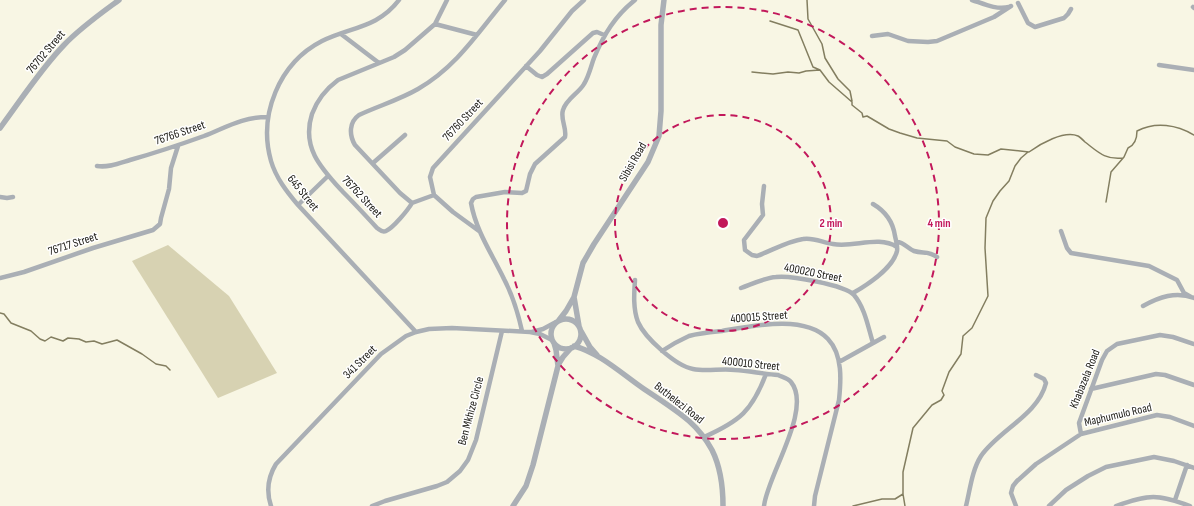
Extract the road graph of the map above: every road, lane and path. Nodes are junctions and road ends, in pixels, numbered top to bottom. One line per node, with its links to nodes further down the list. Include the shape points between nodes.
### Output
1 (119, 0): 22 (street, 76702 Street, via 65,44 40,73)
2 (399, 0): 13 (street, 645 Street, via 373,22)
3 (447, 0): 12 (street, 76762 Street)
4 (505, 0): 15 (street)
5 (584, 0): 19 (street, 76760 Street, via 566,17)
6 (635, 0): 14 (street, via 618,16)
7 (664, 0): 43 (street, Sibisi Road, via 660,24 662,111 659,136 648,162 587,256)
8 (972, 0): 10 (street, via 994,8)
9 (1020, 2): 10 (street); 11 (street, via 1028,22 1035,27 1064,18)
10 (1011, 6): 16 (street, via 994,17 938,41 908,41 888,34)
11 (1071, 8)
12 (435, 24): 15 (street); 17 (street, 76762 Street, via 405,50)
13 (341, 34): 17 (street); 21 (street, 645 Street, via 311,47 292,65 278,85)
14 (604, 35): 19 (street, via 593,33 542,77 537,76); 36 (street, via 584,85 562,111 565,137 535,164 526,191 476,197 471,201 473,216)
15 (477, 36): 25 (street, via 455,62 431,81 411,93 355,117 352,138)
16 (872, 36)
17 (379, 63): 27 (street, 76762 Street, via 338,80 315,106 309,127 309,139 316,160)
18 (1159, 65): 20 (street)
19 (526, 66): 29 (street, 76760 Street, via 433,168 430,177)
20 (1194, 70)
21 (268, 117): 24 (street, 76766 Street, via 241,120); 34 (street, 645 Street, via 268,140 272,162 284,187)
22 (0, 128)
23 (405, 135): 25 (street)
24 (178, 146): 26 (street, 76766 Street, via 105,167); 39 (street, 76717 Street, via 160,224 153,230)
25 (373, 163): 32 (street)
26 (97, 166)
27 (328, 176): 32 (street, 76762 Street, via 382,231 392,226); 34 (street)
28 (764, 186): 37 (street, via 763,215 743,242 745,250 752,256 796,240 809,238 835,245 883,242)
29 (434, 195): 32 (street); 36 (street)
30 (0, 197): 31 (street)
31 (13, 198)
32 (412, 203)
33 (873, 204): 37 (street, via 882,210 893,225)
34 (298, 205): 50 (street, 645 Street)
35 (1061, 231): 44 (street, via 1071,253 1150,266 1177,280 1184,293)
36 (480, 232): 49 (street, via 512,296)
37 (897, 244): 38 (street, via 903,243 912,250 930,253); 42 (street, via 896,254 885,268)
38 (936, 257)
39 (0, 278)
40 (635, 280): 57 (street, 400010 Street, via 634,299 638,321 641,328)
41 (741, 288): 42 (street, 400020 Street, via 782,276 840,287)
42 (853, 293): 54 (street, 400020 Street, via 861,305)
43 (574, 297): 46 (street, Sibisi Road); 47 (street, Sibisi Road)
44 (1192, 297): 45 (street, via 1178,294)
45 (1143, 306)
46 (557, 321): 47 (street, via 567,318); 51 (street, 341 Street); 53 (street, via 551,330)
47 (579, 328): 56 (street, via 580,339); 58 (street, Buthelezi Road)
48 (502, 331): 49 (street, 341 Street); 50 (street, 341 Street, via 445,328); 73 (street, Ben Mkhize Circle, via 476,440 465,464 454,478 437,486)
49 (522, 331): 51 (street, 341 Street)
50 (416, 332): 72 (street, 341 Street, via 399,340 381,354 280,459 269,478)
51 (530, 332): 53 (street, 341 Street, via 540,334)
52 (884, 337): 54 (street)
53 (553, 342): 56 (street, Buthelezi Road, via 562,348); 60 (street)
54 (873, 343): 59 (street)
55 (1194, 344): 64 (street, Khabazela Road, via 1173,336 1160,335 1110,347 1104,355)
56 (573, 347): 58 (street, Buthelezi Road); 60 (street)
57 (662, 351): 59 (street, 400015 Street, via 699,334 789,324 810,327 822,334 832,344); 61 (street, 400010 Street, via 679,364 694,370 735,370)
58 (600, 358): 67 (street, Buthelezi Road, via 686,419)
59 (839, 362): 77 (street, 400015 Street, via 839,400)
60 (558, 366): 74 (street, via 533,465 526,486)
61 (766, 374): 67 (street, via 755,398 744,413 728,426); 76 (street, 400010 Street, via 784,377 792,382 797,404 789,438 766,494)
62 (1036, 375): 78 (street, via 1046,383 1036,404 997,438 981,456)
63 (1194, 385): 64 (street, via 1156,374)
64 (1091, 389): 66 (street, Khabazela Road, via 1078,423)
65 (1194, 426): 66 (street, Maphumulo Road, via 1157,415)
66 (1081, 434): 79 (street, Maphumulo Road, via 1036,464 1017,481 1011,493)
67 (704, 437): 75 (street, Buthelezi Road, via 722,479)
68 (1186, 465): 69 (street); 70 (street); 80 (street, via 1154,457 1106,467 1066,490)
69 (1194, 468)
70 (1175, 500): 71 (street, via 1154,496); 81 (street)
71 (1119, 505)
72 (271, 506)
73 (372, 506)
74 (513, 506)
75 (724, 506)
76 (764, 506)
77 (814, 506)
78 (966, 506)
79 (1016, 506)
80 (1049, 506)
81 (1190, 506)

